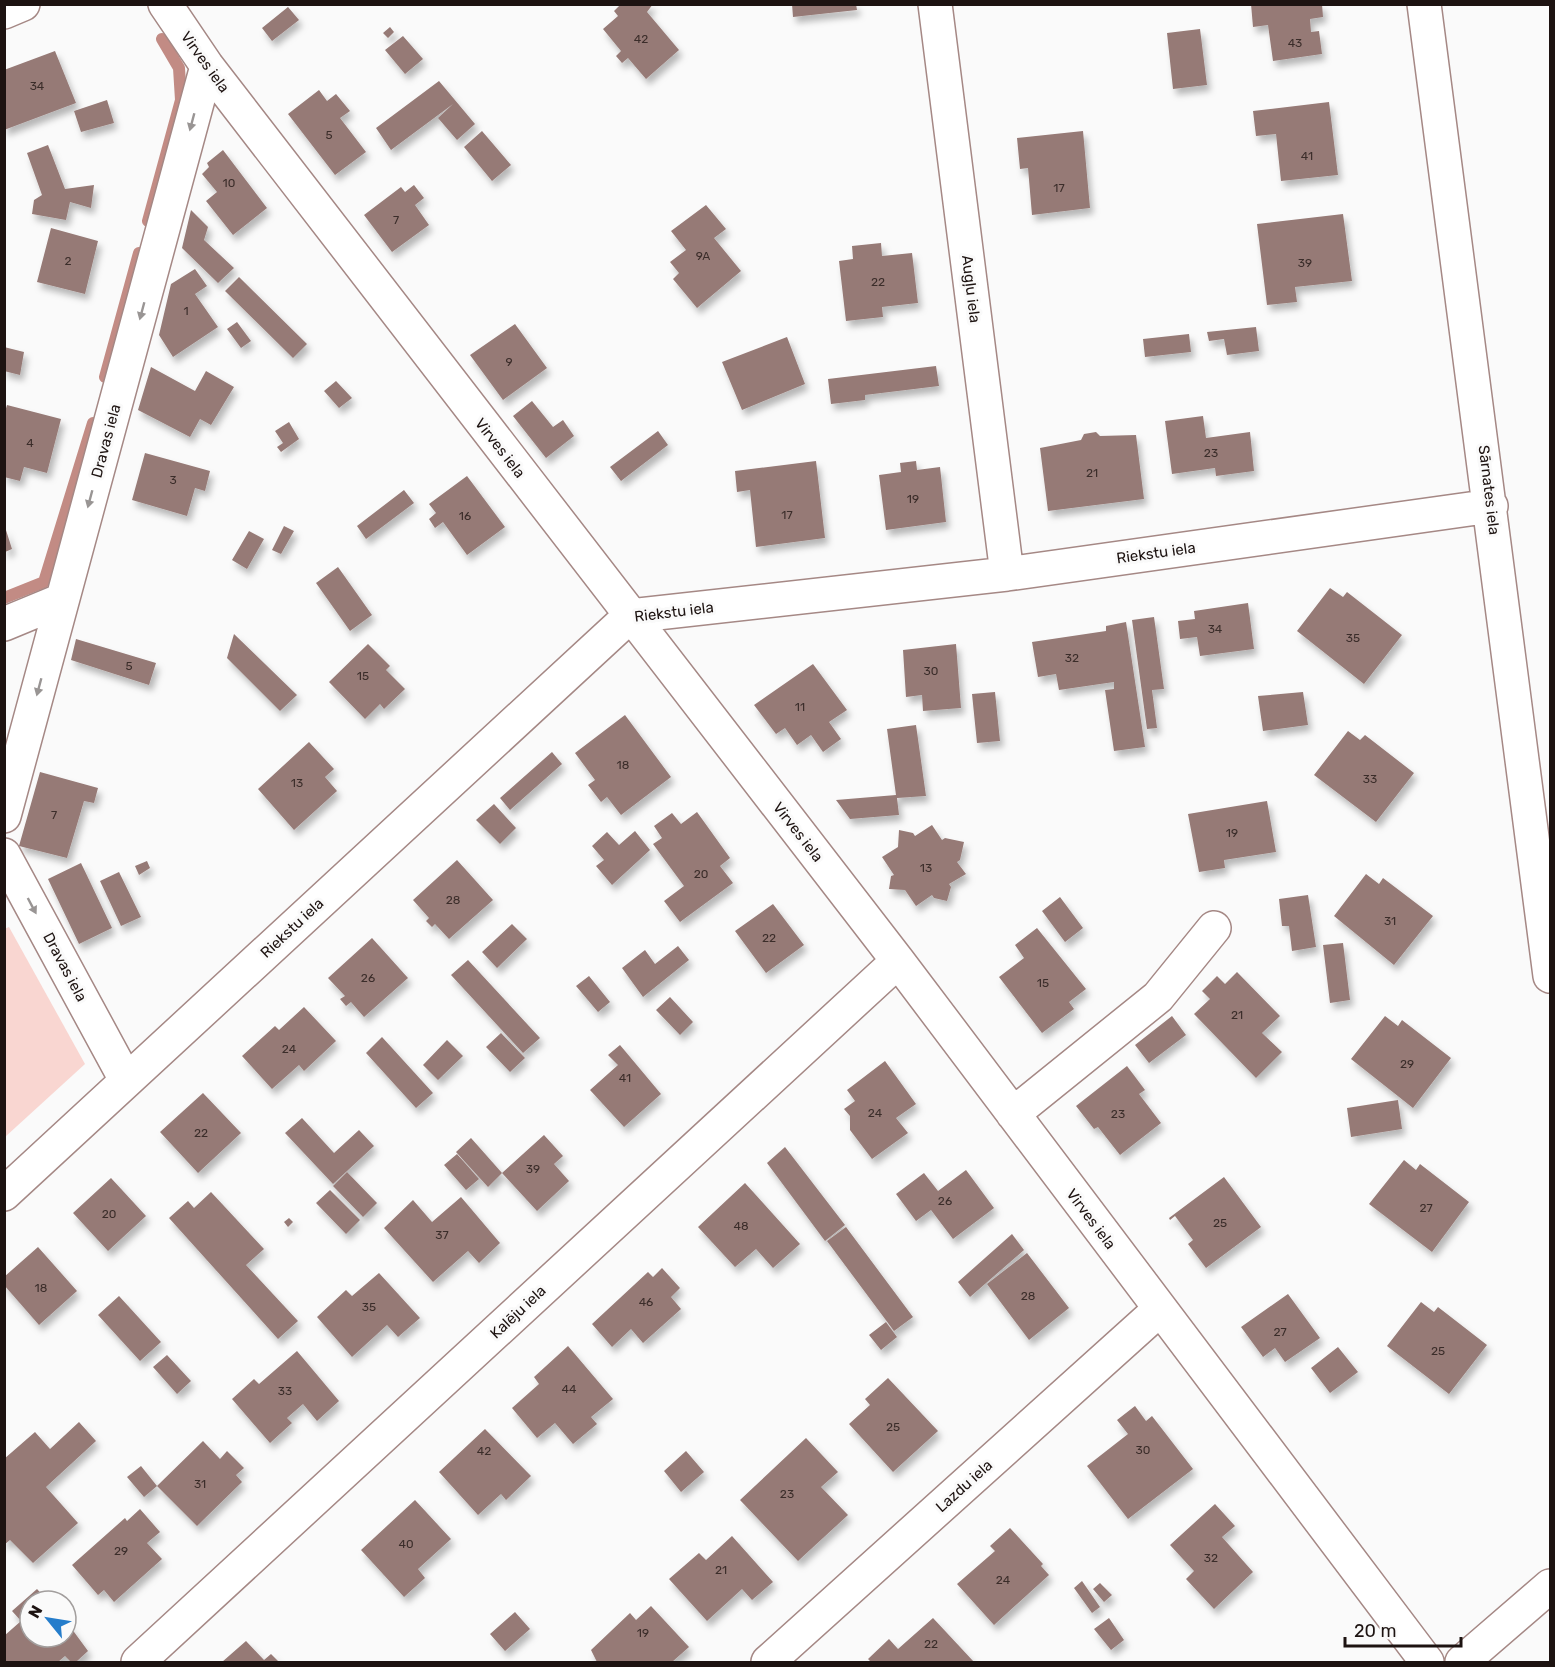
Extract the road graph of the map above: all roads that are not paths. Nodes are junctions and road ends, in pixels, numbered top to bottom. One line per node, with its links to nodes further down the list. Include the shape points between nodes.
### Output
1 (23, 4): 5 (street)
2 (165, 4): 6 (street, Virves iela)
3 (935, 4): 8 (street, Augļu iela)
4 (1424, 4): 7 (street, Sārnates iela)
5 (4, 12)
6 (207, 66): 9 (street, Dravas iela, one-way to 9); 10 (street, Virves iela)
7 (1491, 506): 8 (street, Riekstu iela); 16 (street, Sārnates iela)
8 (1007, 574): 10 (street, Riekstu iela)
9 (62, 600): 11 (street); 12 (street, Dravas iela, one-way to 12)
10 (630, 616): 15 (street, Virves iela); 17 (street, Riekstu iela)
11 (4, 624)
12 (4, 816)
13 (4, 855): 17 (street, Dravas iela, one-way to 17)
14 (1214, 928): 18 (street, via 1158,997)
15 (898, 961): 18 (street, Virves iela); 22 (street, Kalēju iela)
16 (1551, 976)
17 (126, 1080): 19 (street, Riekstu iela)
18 (1013, 1114): 20 (street, Virves iela)
19 (4, 1194)
20 (1159, 1310): 23 (street, Lazdu iela); 24 (street, Virves iela)
21 (1551, 1586): 25 (street)
22 (138, 1662)
23 (768, 1662)
24 (1427, 1662)
25 (1462, 1662)

